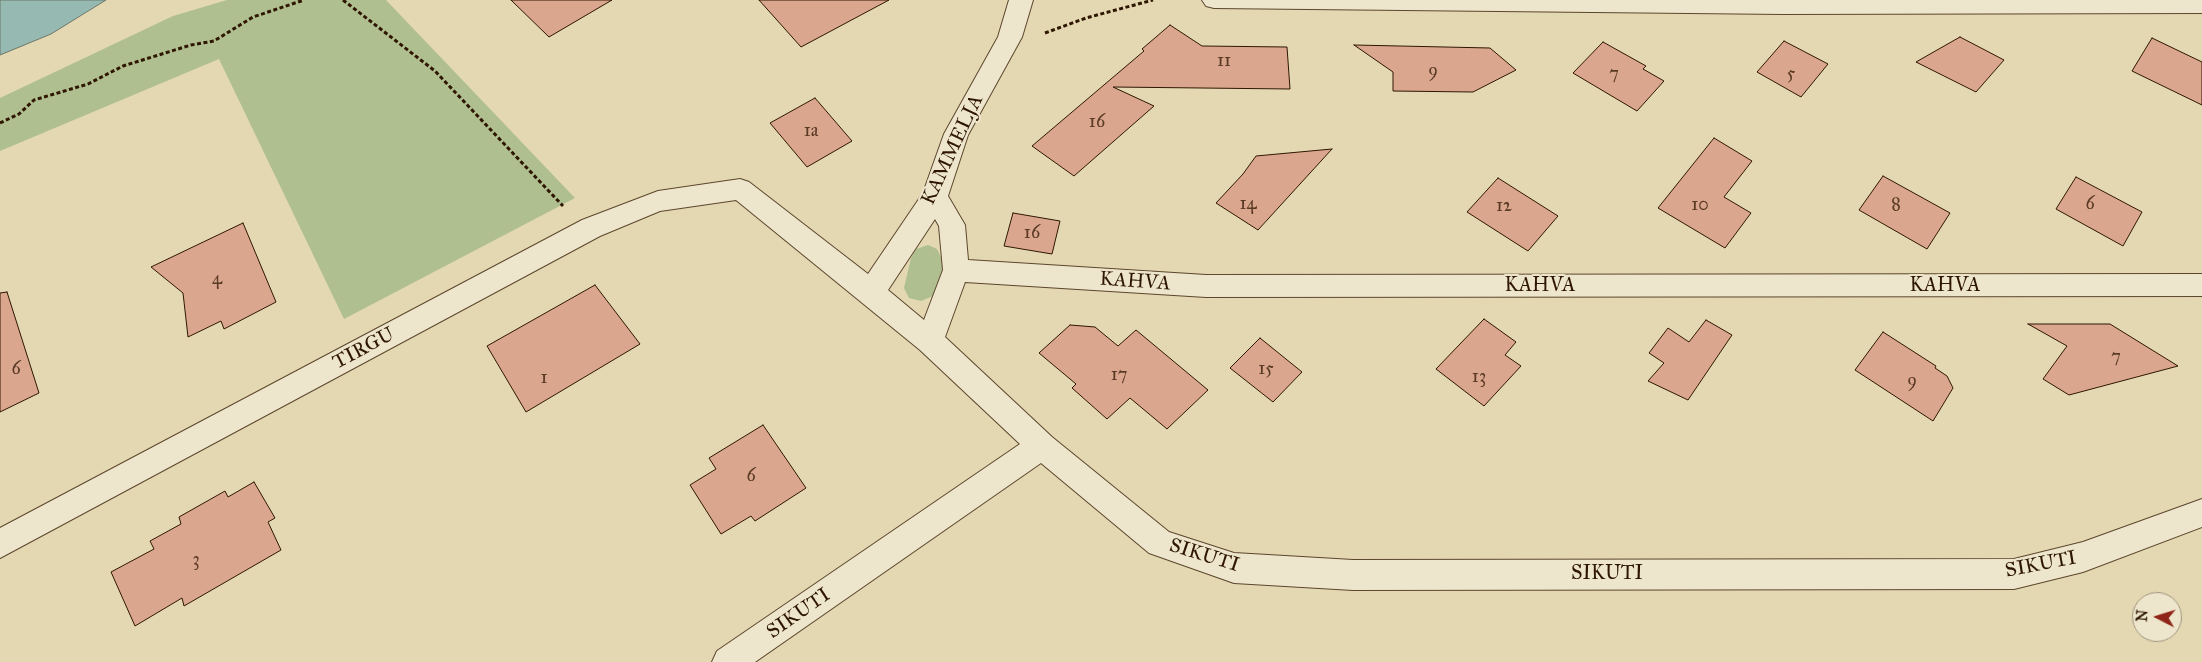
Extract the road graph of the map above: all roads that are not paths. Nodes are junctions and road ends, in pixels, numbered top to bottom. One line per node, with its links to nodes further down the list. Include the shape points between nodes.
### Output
1 (1021, 0): 6 (street, KAMMELJA, via 1010,37 956,134)
2 (1214, 0): 4 (street)
3 (2196, 0): 5 (street)
4 (1778, 3): 5 (street)
5 (2202, 4)
6 (935, 197): 7 (street, via 952,225); 9 (street, KAMMELJA)
7 (956, 270): 8 (street, KAHVA, via 1206,286); 10 (street)
8 (2202, 285)
9 (871, 292): 10 (street); 13 (street, TIRGU, via 740,189 658,201 591,228)
10 (930, 341): 11 (street, SIKUTI)
11 (1042, 446): 12 (street, SIKUTI, via 1160,543 1244,569 1353,575 2014,574 2083,557); 14 (street, SIKUTI)
12 (2202, 513)
13 (0, 544)
14 (728, 662)

